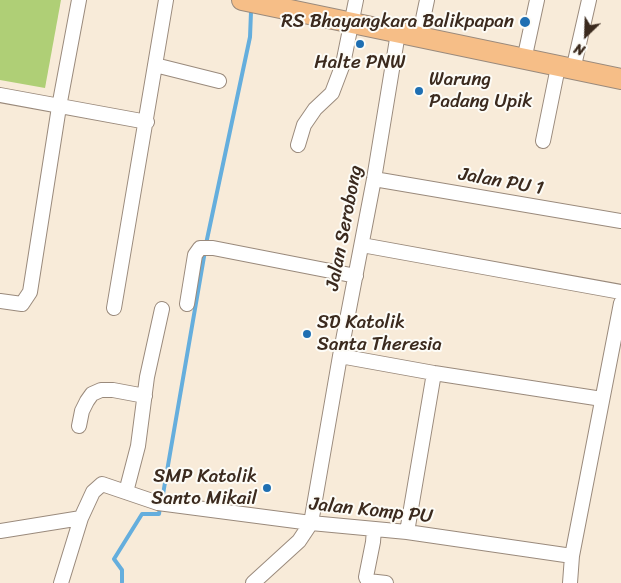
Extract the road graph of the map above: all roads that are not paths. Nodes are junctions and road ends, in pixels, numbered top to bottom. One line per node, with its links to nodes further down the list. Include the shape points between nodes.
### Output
1 (79, 0): 17 (street)
2 (166, 0): 12 (street)
3 (242, 0): 8 (highway)
4 (356, 0): 8 (street)
5 (428, 0): 10 (street)
6 (537, 0): 11 (street)
7 (589, 0): 13 (street)
8 (351, 23): 9 (highway); 20 (street, via 343,64 332,93 315,108 304,125)
9 (398, 33): 10 (highway); 21 (street, Jalan Serobong)
10 (419, 38): 11 (highway)
11 (524, 60): 13 (highway)
12 (155, 65): 15 (street); 18 (street)
13 (566, 68): 14 (highway); 19 (street)
14 (621, 79)
15 (219, 81)
16 (0, 94): 17 (street)
17 (59, 107): 18 (street); 26 (street, via 30,292 22,304)
18 (147, 122): 29 (street)
19 (543, 141)
20 (298, 145)
21 (374, 179): 22 (street, Jalan PU 1); 23 (street, Jalan Serobong)
22 (621, 221)
23 (362, 245): 24 (street, Jalan Serobong); 25 (street)
24 (356, 276): 28 (street, via 206,248 195,255); 31 (street, Jalan Serobong)
25 (621, 292)
26 (0, 301)
27 (621, 303): 34 (street)
28 (187, 304)
29 (114, 308)
30 (162, 309): 33 (street)
31 (340, 356): 32 (street); 38 (street, Jalan Serobong)
32 (434, 373): 34 (street); 41 (street)
33 (145, 396): 35 (street, via 113,390 92,394 82,411); 36 (street, via 138,446)
34 (602, 399): 42 (street)
35 (79, 426)
36 (126, 492): 37 (street, Jalan Komp PU, via 102,484 93,492); 38 (street, Jalan Komp PU, via 161,503)
37 (81, 518): 40 (street); 44 (street)
38 (311, 523): 39 (street, Jalan Komp PU); 43 (street, Jalan Serobong, via 299,542)
39 (374, 529): 41 (street, Jalan Komp PU); 45 (street, via 366,577 368,581)
40 (0, 531)
41 (407, 532): 42 (street, Jalan Komp PU)
42 (572, 556): 46 (street)
43 (259, 580)
44 (61, 583)
45 (386, 583)
46 (570, 583)

